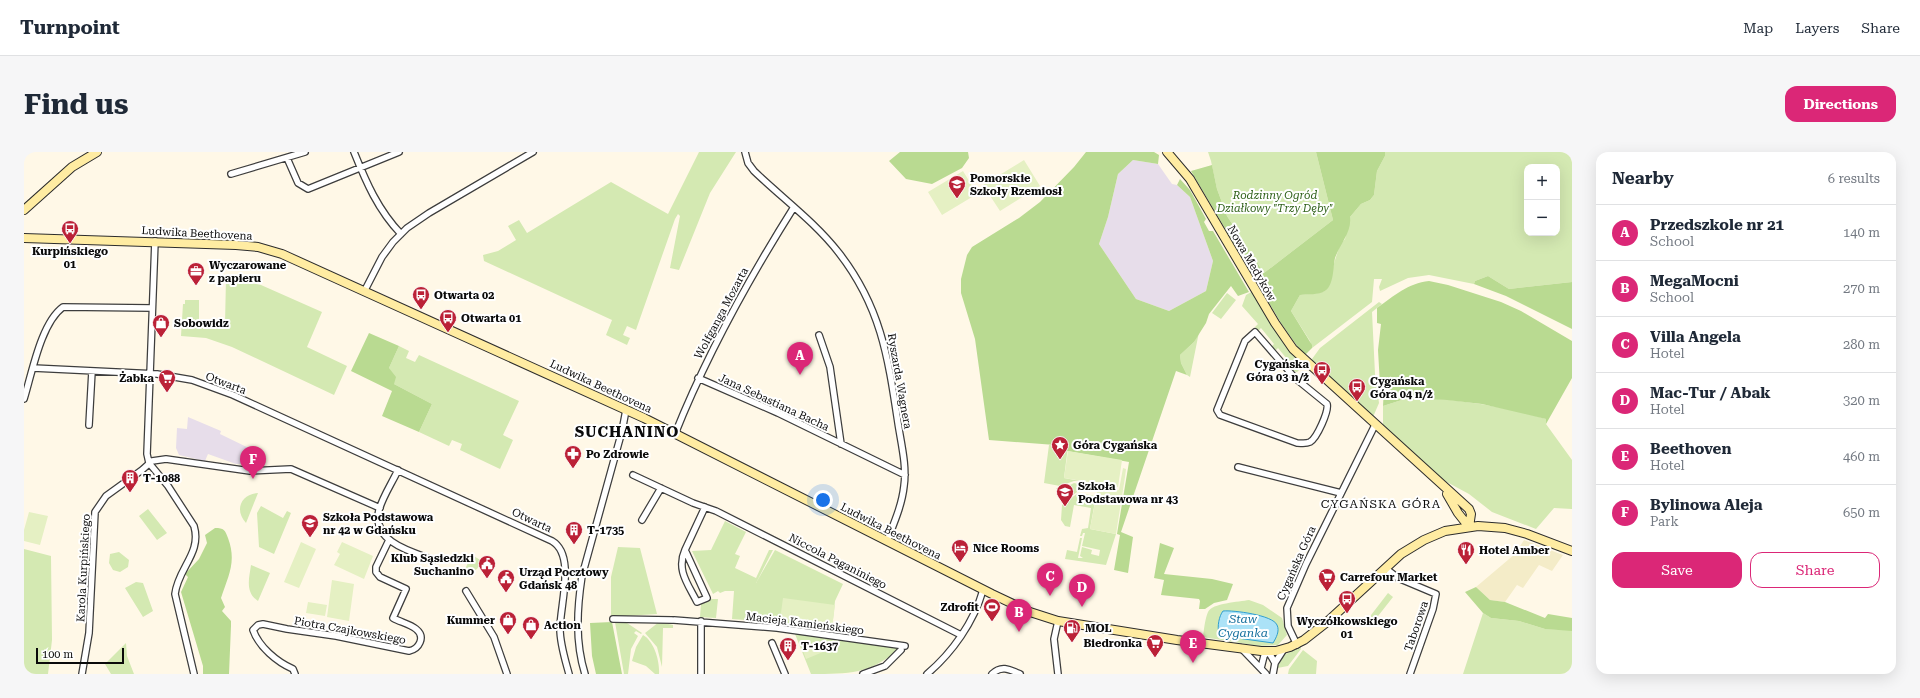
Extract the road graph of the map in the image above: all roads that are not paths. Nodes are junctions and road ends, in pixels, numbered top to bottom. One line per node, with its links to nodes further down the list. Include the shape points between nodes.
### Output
1 (97, 152): 11 (street, via 72,167)
2 (305, 152): 8 (street)
3 (354, 152): 9 (street)
4 (399, 152): 9 (street)
5 (533, 152): 13 (street, via 421,218)
6 (744, 152): 12 (street, Ryszarda Wagnera, via 754,171)
7 (1167, 152): 27 (street, Nowa Medyków, via 1193,183 1281,334 1307,363)
8 (288, 158): 9 (street, via 298,183 308,189); 10 (street)
9 (360, 169): 13 (street, via 386,217)
10 (232, 174)
11 (25, 207)
12 (794, 207): 23 (street, Wolfganga Mozarta, via 744,288); 34 (street, Ryszarda Wagnera, via 839,253 856,277 881,329)
13 (401, 234): 16 (street, via 382,257)
14 (25, 237): 15 (street, Ludwika Beethovena)
15 (155, 241): 16 (street, Ludwika Beethovena, via 243,245 266,249 292,257); 17 (street)
16 (365, 290): 25 (street, Ludwika Beethovena)
17 (152, 308): 20 (street, via 63,307 55,313 47,326); 22 (street)
18 (1255, 332): 18 (street, via 1244,343 1218,413 1297,443 1309,443 1315,438 1327,411 1327,404 1295,378)
19 (819, 335): 29 (street, Jana Sebastiana Bacha, via 830,367)
20 (33, 368): 21 (street, Otwarta); 24 (street)
21 (92, 371): 22 (street, Otwarta); 26 (street)
22 (150, 373): 30 (street, via 147,447); 32 (street, Otwarta, via 192,380 233,395)
23 (698, 378): 28 (street, Wolfganga Mozarta); 29 (street, Jana Sebastiana Bacha)
24 (24, 399)
25 (626, 410): 28 (street, Ludwika Beethovena); 65 (street, via 578,599 577,630)
26 (89, 425)
27 (1375, 425): 36 (street, Cygańska Góra); 40 (street, via 1444,489)
28 (675, 434): 42 (street, Ludwika Beethovena)
29 (841, 444): 34 (street, Jana Sebastiana Bacha)
30 (149, 463): 38 (street, via 160,459 176,460 250,472 291,469); 60 (street, Karola Kurpińskiego, via 106,496 95,512 89,633); 61 (street, via 168,486 196,533 196,547 178,582 175,594)
31 (1238, 467): 36 (street)
32 (398, 470): 38 (street); 64 (street, Otwarta, via 557,544 563,553 565,569 560,628)
33 (633, 474): 35 (street, Niccola Paganiniego)
34 (905, 475): 42 (street, Ryszarda Wagnera, via 901,502)
35 (661, 488): 37 (street, Niccola Paganiniego); 39 (street)
36 (1341, 493): 54 (street, Cygańska Góra, via 1308,560 1286,614 1288,626)
37 (705, 507): 43 (street); 52 (street, Niccola Paganiniego, via 716,510)
38 (380, 508): 41 (street, via 379,526)
39 (642, 520)
40 (1469, 527): 44 (street, Ludwika Beethovena, via 1488,526 1512,530); 46 (street, Ludwika Beethovena, via 1444,531 1424,540 1401,554)
41 (389, 540): 45 (street); 62 (street, Piotra Czajkowskiego, via 376,572 380,577 406,589 393,618 417,629 420,641 416,649 402,650 352,639 258,625 253,630 274,657 293,669)
42 (887, 541): 47 (street, Ludwika Beethovena)
43 (685, 550): 43 (street, via 707,598 697,602 680,567)
44 (1572, 550)
45 (434, 560)
46 (1385, 568): 54 (street, Ludwika Beethovena, via 1326,622); 75 (street, Taborowa, via 1398,578 1436,594)
47 (983, 590): 51 (street, Ludwika Beethovena, via 1030,612); 52 (street, via 981,599)
48 (466, 591): 63 (street, via 494,637)
49 (613, 619): 50 (street, Macieja Kamieńskiego)
50 (702, 621): 66 (street); 68 (street, Macieja Kamieńskiego, via 777,628 903,648 885,666)
51 (1058, 621): 55 (street, Ludwika Beethovena); 72 (street, via 1054,639)
52 (961, 635): 69 (street, via 946,656)
53 (772, 643): 67 (street)
54 (1297, 644): 56 (street, Ludwika Beethovena)
55 (1240, 648): 57 (street, Ludwika Beethovena); 59 (street)
56 (1284, 649): 57 (street, Ludwika Beethovena); 58 (street)
57 (1268, 651): 58 (street); 59 (street)
58 (1275, 663): 74 (street)
59 (1261, 668): 73 (street)
60 (82, 674)
61 (194, 674)
62 (295, 674)
63 (507, 674)
64 (569, 674)
65 (585, 674)
66 (701, 674)
67 (785, 674)
68 (863, 674)
69 (928, 674)
70 (992, 674): 71 (street, via 997,669 1006,668)
71 (1020, 674)
72 (1058, 674)
73 (1266, 674)
74 (1273, 674)
75 (1410, 674)

